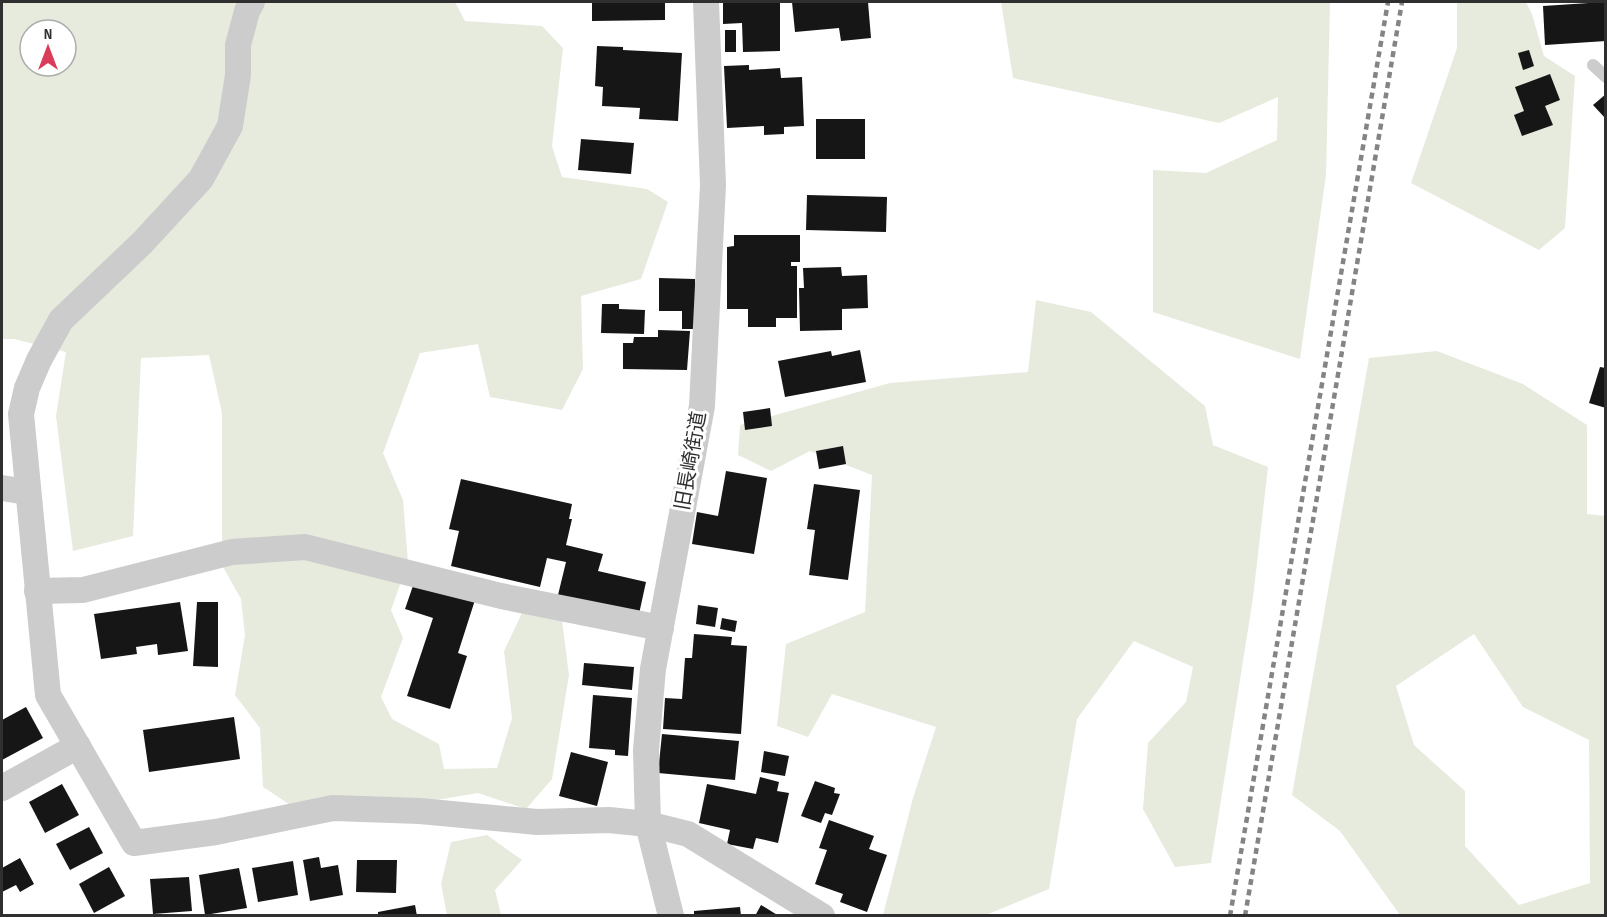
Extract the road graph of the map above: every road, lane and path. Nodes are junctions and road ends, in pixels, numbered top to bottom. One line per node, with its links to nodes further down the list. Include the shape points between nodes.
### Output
1 (252, 2): 6 (street, via 238,45 230,126 201,179 142,243 61,320 39,360 21,414)
2 (706, 2): 8 (street, 旧長崎街道, via 713,184 702,406)
3 (1593, 65): 4 (lane)
4 (1605, 77)
5 (2, 488): 6 (street)
6 (27, 492): 7 (street)
7 (37, 591): 8 (street, via 82,590 232,552 305,547 501,596); 9 (street, via 48,695)
8 (661, 628): 11 (street, 旧長崎街道, via 646,750)
9 (78, 746): 10 (street); 11 (street, via 134,843 216,832 333,808 537,822 609,820)
10 (2, 788)
11 (648, 824): 12 (street, 旧長崎街道); 13 (street, via 688,834)
12 (671, 915)
13 (822, 915)

